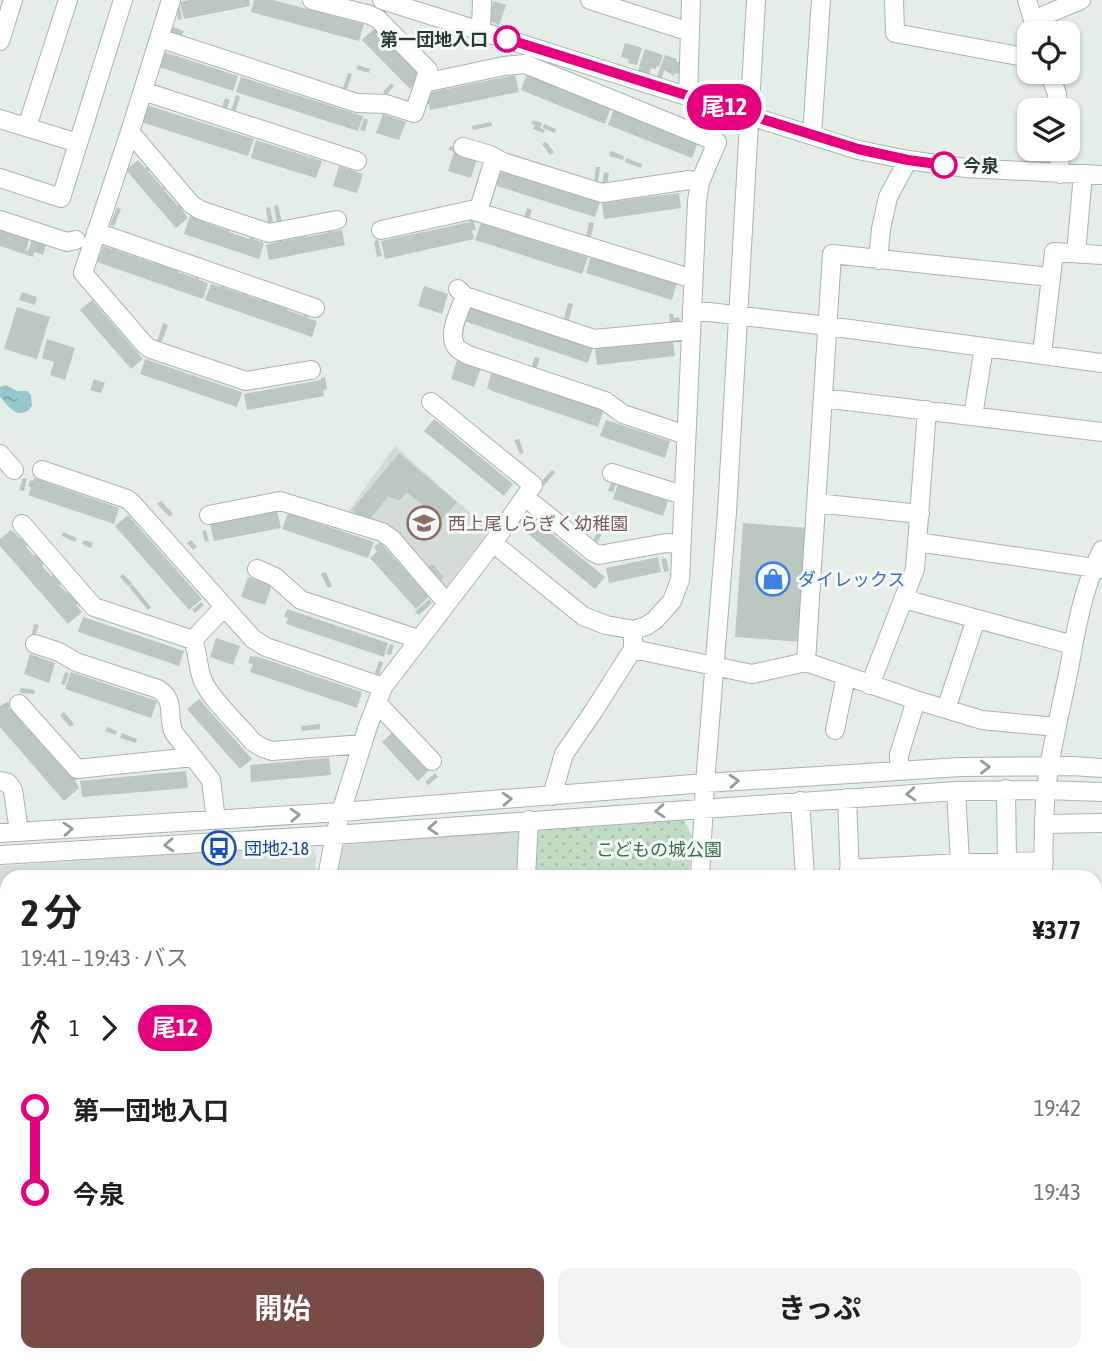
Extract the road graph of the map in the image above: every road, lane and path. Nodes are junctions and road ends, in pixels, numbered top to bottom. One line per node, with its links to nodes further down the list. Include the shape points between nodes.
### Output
1 (13, 0): 21 (street)
2 (68, 0): 28 (street)
3 (123, 0): 31 (street)
4 (171, 0): 20 (street)
5 (312, 0): 23 (street, via 378,19 428,70)
6 (382, 0): 18 (street)
7 (482, 0): 18 (street)
8 (590, 0): 15 (street)
9 (691, 0): 19 (street)
10 (757, 0): 26 (street)
11 (821, 0): 30 (street)
12 (894, 0): 22 (street, via 895,33)
13 (1027, 0): 16 (street)
14 (1081, 0): 17 (street)
15 (639, 8): 19 (street)
16 (1033, 21)
17 (1045, 21)
18 (481, 31): 25 (street)
19 (690, 32): 25 (street)
20 (159, 38): 23 (street, via 357,103 386,104 414,113); 24 (street)
21 (0, 41)
22 (1017, 56)
23 (424, 83): 41 (street, via 531,65 716,142)
24 (143, 91): 29 (street); 35 (street)
25 (688, 96): 26 (street)
26 (749, 114): 30 (street); 55 (street)
27 (0, 119): 28 (street)
28 (27, 127): 31 (street)
29 (130, 132): 44 (street, via 200,210 269,233); 46 (street)
30 (812, 135): 34 (street)
31 (78, 144): 40 (street, via 61,198)
32 (463, 147): 33 (street)
33 (497, 159): 41 (street, via 602,193); 42 (street)
34 (908, 160): 37 (street); 50 (street, via 888,197)
35 (358, 161)
36 (1059, 161): 37 (street)
37 (1060, 174): 38 (street)
38 (1083, 174): 39 (street); 48 (street)
39 (1102, 175)
40 (0, 178)
41 (699, 182): 52 (street)
42 (478, 212): 45 (street); 52 (street)
43 (0, 220): 47 (street, via 67,242)
44 (337, 220)
45 (381, 230)
46 (96, 232): 53 (street); 61 (street, via 82,273 151,349 246,381)
47 (76, 240)
48 (1076, 253): 49 (street); 51 (street, via 1054,252)
49 (1102, 255)
50 (878, 260): 51 (street); 56 (street, via 832,254)
51 (1050, 277): 59 (street)
52 (693, 279): 54 (street)
53 (316, 308)
54 (692, 310): 55 (street); 57 (street)
55 (739, 316): 56 (street); 95 (street)
56 (828, 326): 58 (street); 62 (street)
57 (691, 330): 67 (street); 67 (street, via 594,339 461,292 452,334 457,348 468,355 605,401 623,414)
58 (984, 347): 59 (street); 65 (street)
59 (1042, 354): 60 (street)
60 (1102, 363)
61 (311, 370)
62 (823, 397): 64 (street); 74 (street)
63 (431, 402): 73 (street, via 533,485)
64 (928, 410): 65 (street); 75 (street)
65 (973, 416): 66 (street)
66 (1102, 432)
67 (687, 435): 72 (street)
68 (0, 454): 69 (street)
69 (14, 470)
70 (42, 470): 86 (street, via 127,499)
71 (612, 473): 72 (street)
72 (683, 495): 80 (street)
73 (525, 497): 79 (street); 80 (street, via 599,555)
74 (816, 503): 75 (street); 94 (street)
75 (920, 514): 78 (street)
76 (209, 515): 85 (street, via 280,501 382,533)
77 (22, 524): 90 (street, via 94,607)
78 (917, 542): 82 (street); 84 (street, via 915,569)
79 (493, 543): 85 (street); 88 (street, via 583,616)
80 (681, 544): 88 (street, via 680,580 672,601 655,620)
81 (1102, 551): 82 (street)
82 (1098, 568): 92 (street)
83 (257, 569): 89 (street, via 275,577 301,600)
84 (904, 599): 87 (street); 97 (street)
85 (446, 602): 89 (street)
86 (224, 607): 90 (street); 98 (street, via 266,647)
87 (976, 619): 92 (street); 101 (street)
88 (634, 630): 93 (street)
89 (418, 639): 98 (street)
90 (193, 640): 104 (street, via 208,691 262,748)
91 (35, 644): 105 (street, via 164,693 171,727)
92 (1073, 645): 102 (street)
93 (633, 649): 95 (street); 116 (street, via 564,754)
94 (806, 662): 95 (street, via 752,674); 96 (street)
95 (714, 666): 111 (street)
96 (846, 676): 97 (street); 103 (street)
97 (870, 685): 99 (street)
98 (380, 695): 104 (street); 106 (street)
99 (916, 700): 101 (street); 109 (street, via 899,755)
100 (19, 704): 105 (street, via 77,769)
101 (946, 709): 102 (street, via 982,720)
102 (1057, 727): 107 (street)
103 (835, 730)
104 (363, 744): 120 (street)
105 (193, 757): 121 (street, via 211,779)
106 (432, 761)
107 (1050, 766): 108 (street); 109 (street, one-way to 107); 114 (street)
108 (1102, 768)
109 (899, 771): 111 (street, one-way to 109)
110 (0, 781): 125 (street, via 13,790)
111 (705, 783): 116 (street); 119 (street)
112 (1006, 789): 113 (street); 114 (street); 130 (street)
113 (957, 790): 117 (street, one-way to 117); 129 (street)
114 (1046, 790): 115 (street); 124 (street)
115 (1102, 792)
116 (552, 796): 120 (street, one-way to 116)
117 (847, 798): 118 (street); 136 (street)
118 (800, 802): 119 (street); 135 (street)
119 (704, 808): 122 (street, one-way to 122); 134 (street)
120 (341, 812): 121 (street, one-way to 120); 127 (street)
121 (216, 820): 125 (street, one-way to 121)
122 (529, 820): 127 (street, one-way to 127); 133 (street)
123 (1102, 823): 124 (street)
124 (1044, 824): 131 (street)
125 (19, 832): 126 (street)
126 (0, 833)
127 (335, 835): 128 (street, one-way to 128); 132 (street)
128 (0, 855)
129 (960, 863): 130 (street); 137 (street)
130 (1007, 863): 131 (street)
131 (1044, 869)
132 (328, 870)
133 (526, 870)
134 (700, 870)
135 (805, 870)
136 (849, 870)
137 (882, 870)

